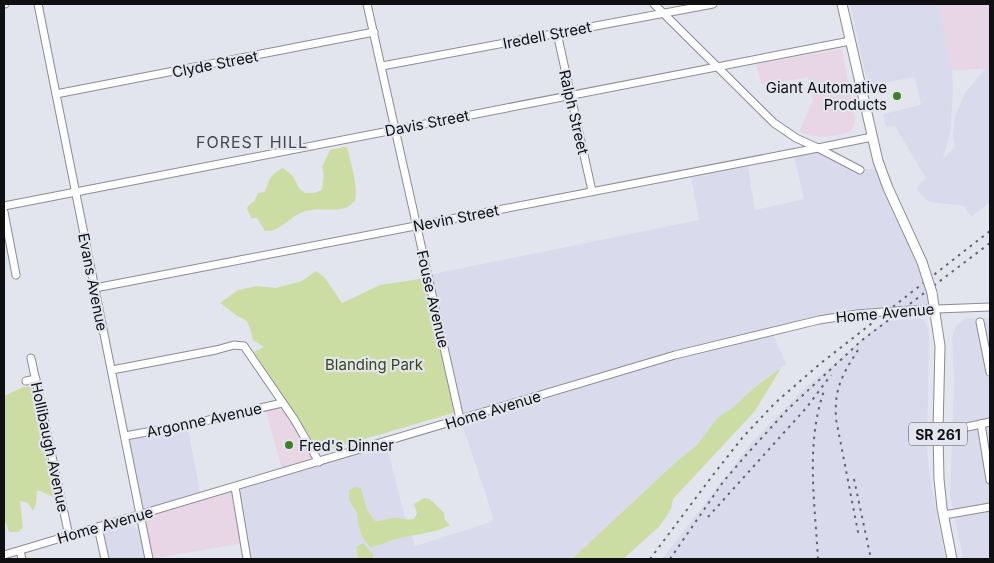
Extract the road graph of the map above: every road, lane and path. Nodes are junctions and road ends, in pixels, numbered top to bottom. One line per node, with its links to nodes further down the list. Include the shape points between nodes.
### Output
1 (38, 4): 12 (street, Evans Avenue)
2 (368, 4): 7 (street, Fouse Avenue)
3 (654, 4): 6 (street)
4 (712, 4): 6 (street, Iredell Street)
5 (842, 4): 9 (main road, SR 261)
6 (663, 13): 8 (street, Iredell Street); 11 (street)
7 (374, 32): 10 (street, Fouse Avenue); 12 (street, Clyde Street)
8 (557, 33): 10 (street, Iredell Street); 13 (street, Ralph Street)
9 (850, 41): 11 (street, Davis Street); 15 (main road, SR 261)
10 (382, 66): 14 (street, Fouse Avenue)
11 (717, 66): 13 (street, Davis Street); 16 (street, via 774,123)
12 (56, 94): 19 (street, Evans Avenue)
13 (571, 94): 14 (street, Davis Street); 18 (street, Ralph Street)
14 (396, 128): 19 (street, Davis Street); 22 (street, Fouse Avenue)
15 (872, 137): 16 (street, Nevin Street); 26 (main road, SR 261, bridge, via 888,188 922,262)
16 (818, 148): 17 (street); 18 (street, Nevin Street)
17 (860, 170)
18 (592, 191): 22 (street, Nevin Street)
19 (76, 193): 20 (street, Davis Street); 24 (street, Evans Avenue)
20 (4, 206)
21 (4, 212): 23 (street)
22 (417, 225): 24 (street, Nevin Street); 34 (street, Fouse Avenue)
23 (16, 275)
24 (95, 288): 29 (street, Evans Avenue)
25 (990, 307): 26 (street, Home Avenue)
26 (934, 308): 34 (street, Home Avenue, bridge, via 819,320 675,355); 37 (main road, SR 261, via 940,360)
27 (980, 322): 30 (street)
28 (31, 358): 31 (street, Hollibaugh Avenue)
29 (112, 370): 33 (street, via 239,345 249,351); 38 (street, Evans Avenue)
30 (990, 372)
31 (36, 379): 32 (street); 46 (street, Hollibaugh Avenue)
32 (26, 381)
33 (282, 403): 38 (street, Argonne Avenue); 39 (street)
34 (460, 419): 39 (street, Home Avenue)
35 (990, 422): 36 (street)
36 (980, 424): 37 (street); 40 (street)
37 (938, 431): 44 (main road, SR 261)
38 (125, 436): 43 (street, Evans Avenue)
39 (319, 462): 41 (street, Home Avenue)
40 (990, 480)
41 (235, 487): 43 (street, Home Avenue); 52 (street)
42 (990, 507): 44 (street)
43 (140, 515): 45 (street, Home Avenue); 51 (street, Evans Avenue)
44 (944, 515): 53 (main road, SR 261)
45 (98, 527): 46 (street, Home Avenue); 50 (street)
46 (69, 536): 47 (street, Home Avenue)
47 (20, 551): 48 (street, Home Avenue); 49 (street)
48 (4, 555)
49 (22, 559)
50 (105, 559)
51 (149, 559)
52 (247, 559)
53 (952, 559)

